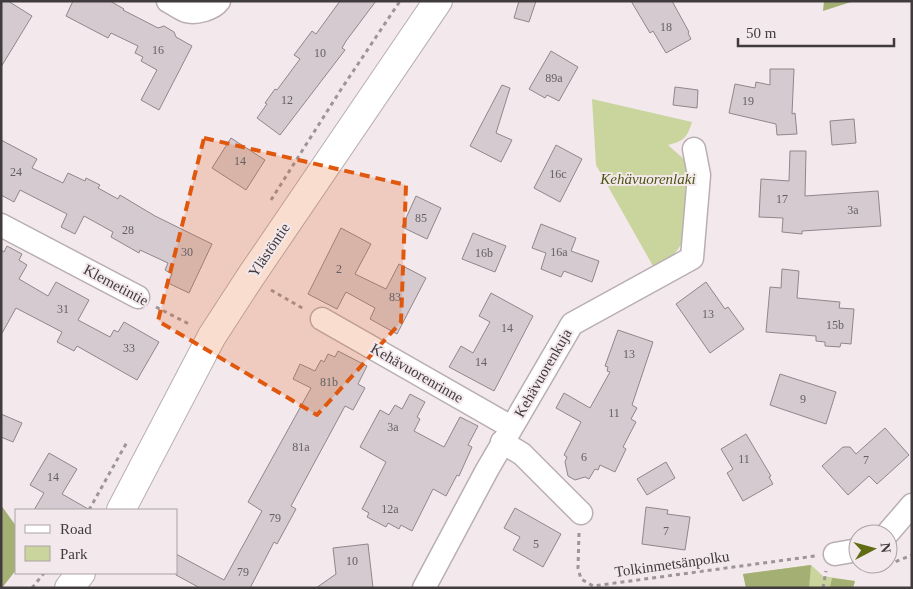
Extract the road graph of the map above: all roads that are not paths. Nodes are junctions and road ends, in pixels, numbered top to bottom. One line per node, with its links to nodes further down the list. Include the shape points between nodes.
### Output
1 (168, 1): 2 (street, via 187,12 202,11)
2 (219, 1)
3 (438, 1): 10 (main road, Ylästöntie, via 212,336)
4 (694, 149): 8 (street, Kehävuorenkuja, via 699,175 692,258 572,324)
5 (1, 225): 6 (street, Klemetintie)
6 (138, 297)
7 (322, 319): 8 (street, Kehävuorenrinne)
8 (507, 435): 11 (street, Kehävuorenrinne); 17 (street, Kehävuorenkuja)
9 (912, 504): 12 (street)
10 (122, 509)
11 (581, 513)
12 (895, 524)
13 (848, 554): 14 (street)
14 (831, 562)
15 (80, 574): 16 (main road)
16 (69, 588)
17 (424, 588)

